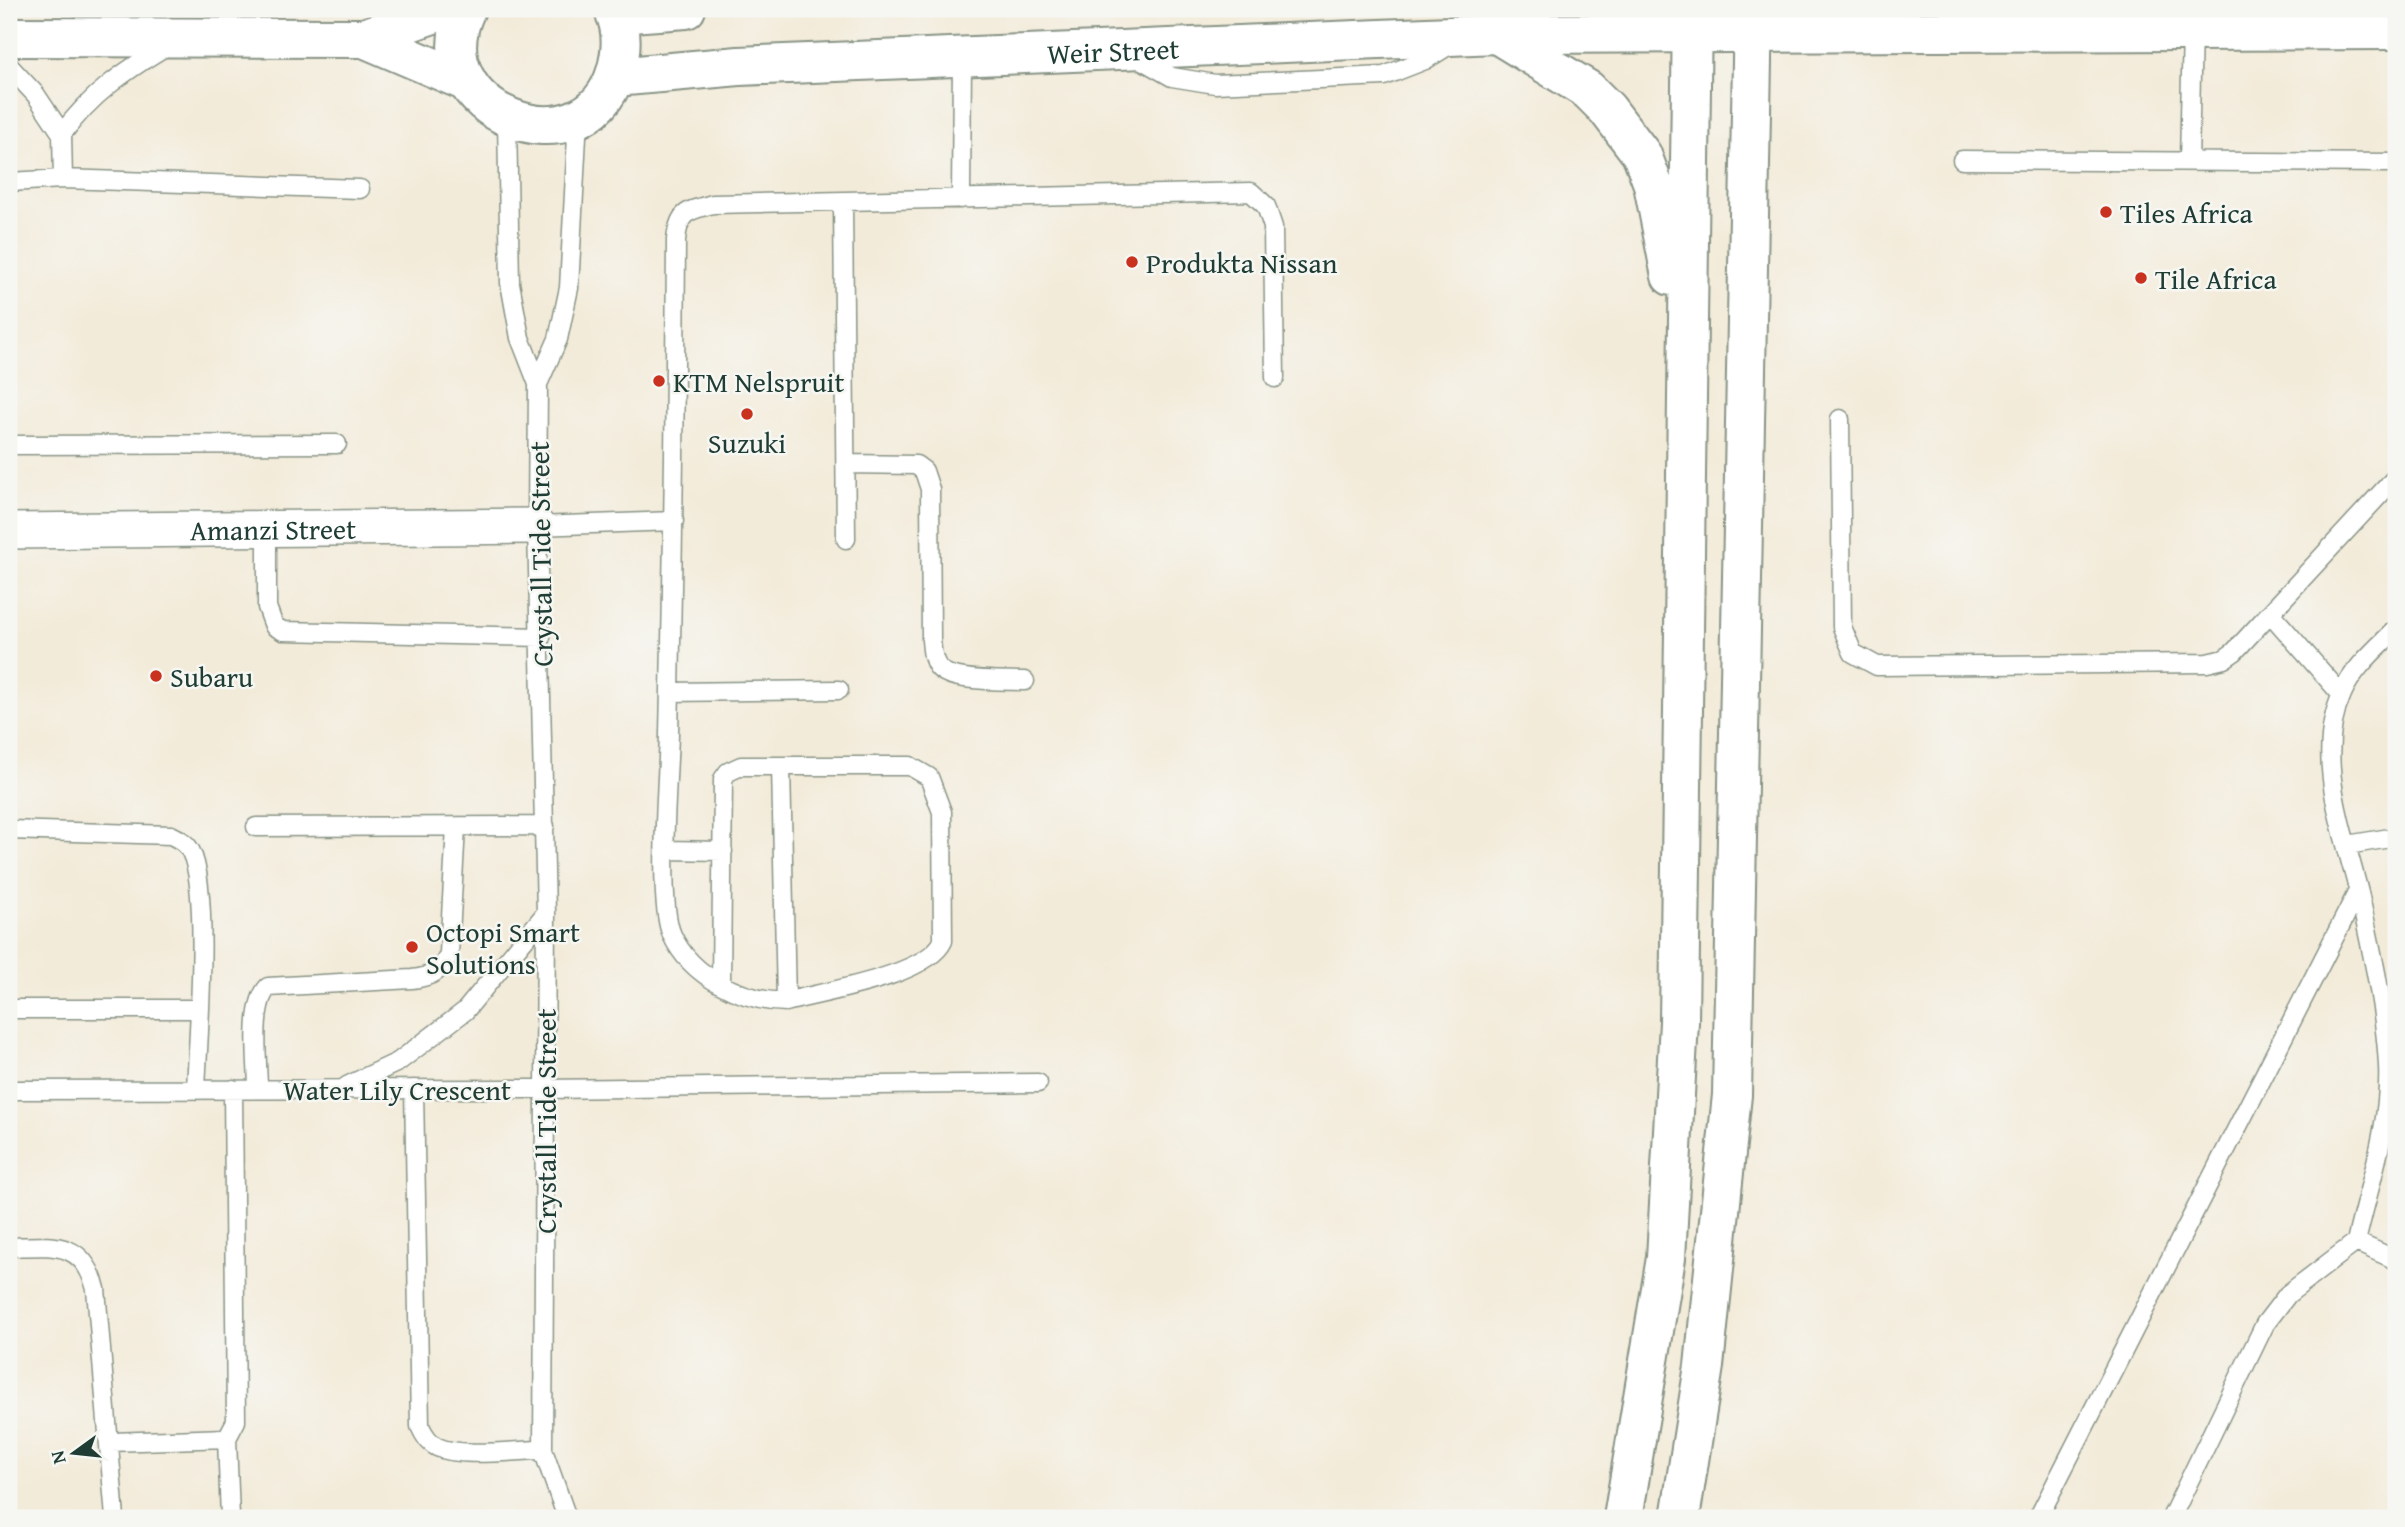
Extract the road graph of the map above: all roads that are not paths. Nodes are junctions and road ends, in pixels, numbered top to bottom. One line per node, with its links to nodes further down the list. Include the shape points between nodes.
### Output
1 (447, 9): 12 (main road)
2 (466, 9): 16 (main road, via 458,49)
3 (686, 9): 4 (main road)
4 (614, 12): 15 (main road, via 621,46)
5 (1692, 20): 6 (main road, Weir Street); 9 (main road, Weir Street, via 1612,32); 28 (main road)
6 (1753, 20): 7 (main road, Weir Street, via 1803,32); 82 (main road, via 1732,1095 1704,1366)
7 (2192, 30): 8 (main road, Weir Street); 21 (lane)
8 (2396, 30)
9 (1480, 35): 13 (main road, Weir Street); 28 (main road, via 1588,90 1642,155 1665,236)
10 (9, 37): 11 (main road)
11 (181, 38): 12 (main road); 19 (lane, via 105,86 81,107)
12 (364, 38): 16 (main road)
13 (962, 56): 15 (main road, Weir Street, via 739,65); 26 (lane)
14 (9, 66): 19 (lane)
15 (615, 77): 17 (main road, via 599,100)
16 (467, 82): 18 (main road, via 484,104)
17 (578, 117): 18 (main road, via 542,126); 30 (lane, Crystall Tide Street, via 569,288 558,339)
18 (507, 119): 30 (lane, Crystall Tide Street, via 510,283 520,338)
19 (62, 134): 23 (lane)
20 (1962, 160): 21 (lane)
21 (2189, 162): 22 (lane)
22 (2396, 163)
23 (63, 179): 24 (lane); 25 (lane)
24 (9, 183)
25 (360, 189)
26 (961, 199): 27 (lane); 29 (lane, via 1251,192 1266,206 1273,227)
27 (843, 202): 34 (lane); 36 (lane, via 713,204 685,213 678,222)
28 (1685, 368): 81 (main road, via 1678,1021 1672,1168 1666,1258)
29 (1275, 378)
30 (538, 384): 37 (lane, Crystall Tide Street)
31 (1840, 419): 41 (lane, via 1842,627 1853,653 1863,661 1890,666 2207,663 2234,652)
32 (337, 444): 33 (lane)
33 (9, 445)
34 (846, 464): 40 (lane); 44 (lane, via 916,465 928,477 933,658 940,670 956,677)
35 (2396, 477): 41 (lane)
36 (674, 521): 37 (lane); 46 (lane)
37 (537, 526): 38 (street, Amanzi Street); 43 (lane, Crystall Tide Street)
38 (267, 528): 39 (street, Amanzi Street); 43 (lane, via 267,607 274,626 283,631)
39 (9, 531)
40 (846, 539)
41 (2271, 614): 47 (lane)
42 (2396, 629): 47 (lane, via 2353,674)
43 (541, 638): 49 (lane, Crystall Tide Street)
44 (1025, 681)
45 (839, 690): 46 (lane)
46 (670, 692): 55 (lane)
47 (2341, 694): 54 (lane, via 2334,723 2332,771)
48 (781, 766): 56 (lane, via 741,766 727,772 723,779); 60 (lane); 60 (lane, via 910,766 929,777 942,812 943,941 935,953 892,974)
49 (545, 826): 51 (lane); 58 (lane, Crystall Tide Street)
50 (256, 827): 51 (lane)
51 (456, 827): 66 (lane, via 449,953 441,969 424,978 268,986 259,998)
52 (9, 830): 62 (lane, via 171,835 182,841 193,856 198,885)
53 (2396, 837): 54 (lane)
54 (2347, 845): 57 (lane)
55 (666, 850): 56 (lane); 59 (lane, via 667,920 672,935 697,968)
56 (723, 851): 59 (lane)
57 (2358, 891): 71 (lane, via 2384,1020); 83 (lane)
58 (547, 913): 68 (lane, Crystall Tide Street); 70 (lane, via 465,1011 398,1062)
59 (721, 983): 60 (lane, via 750,997)
60 (786, 1002)
61 (9, 1009): 62 (lane)
62 (198, 1010): 64 (lane)
63 (1038, 1083): 68 (lane, Water Lily Crescent)
64 (196, 1089): 65 (lane, Water Lily Crescent); 69 (lane, Water Lily Crescent)
65 (233, 1089): 66 (lane, Water Lily Crescent); 75 (lane, via 238,1412)
66 (258, 1089): 70 (lane, Water Lily Crescent)
67 (414, 1089): 68 (lane, Water Lily Crescent); 70 (lane, Water Lily Crescent); 77 (lane, via 420,1426 426,1439 455,1451)
68 (544, 1089): 77 (lane, Crystall Tide Street)
69 (9, 1090)
70 (341, 1090)
71 (2388, 1139): 72 (lane)
72 (2357, 1242): 74 (lane); 84 (lane, via 2287,1294 2265,1324)
73 (9, 1247): 76 (lane, via 65,1249 89,1265 96,1289)
74 (2396, 1260)
75 (227, 1438): 76 (lane); 79 (lane)
76 (111, 1442): 78 (lane)
77 (543, 1450): 80 (lane, Crystall Tide Street)
78 (115, 1518)
79 (230, 1518)
80 (567, 1518)
81 (1623, 1518)
82 (1680, 1518)
83 (2038, 1518)
84 (2172, 1518)

